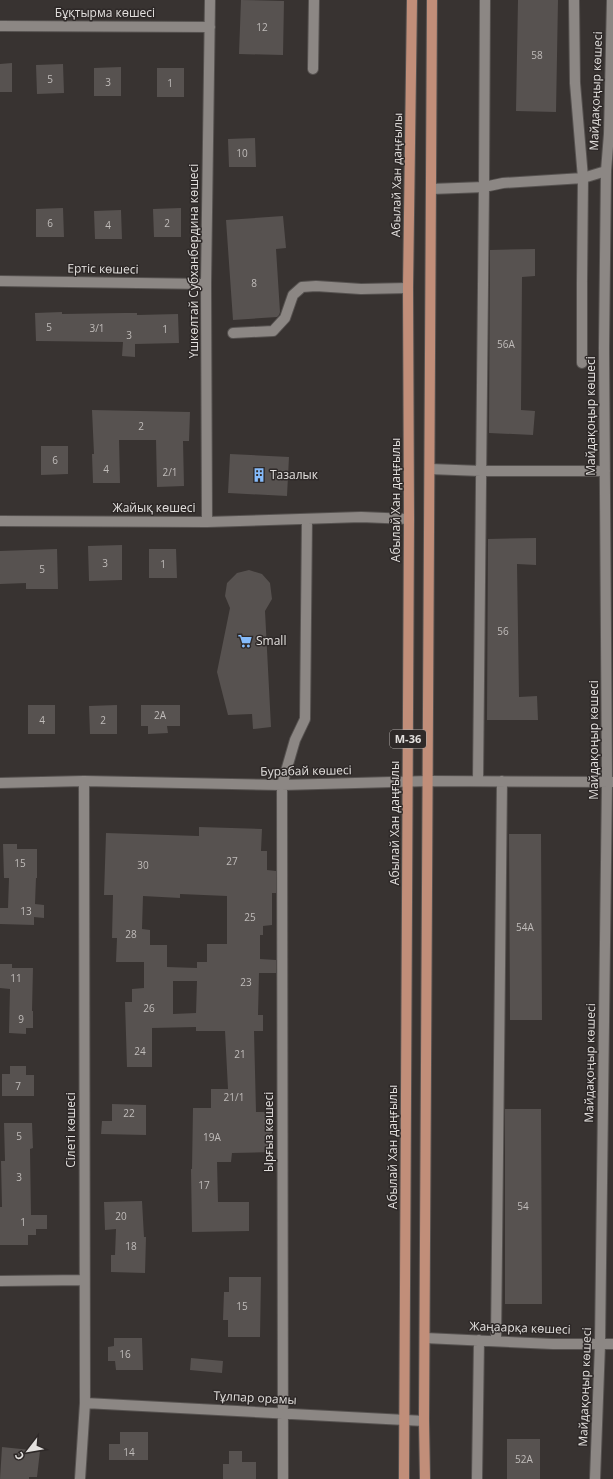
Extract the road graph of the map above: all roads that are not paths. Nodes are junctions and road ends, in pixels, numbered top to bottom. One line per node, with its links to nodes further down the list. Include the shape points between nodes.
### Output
1 (210, 0): 9 (street, Үшкөлтай Субханбердина көшесі)
2 (314, 0): 10 (street)
3 (412, 0): 18 (main road, Абылай Хан даңғылы / M-36)
4 (432, 0): 15 (main road, M-36)
5 (485, 0): 14 (street)
6 (574, 0): 13 (street, via 575,83)
7 (612, 0): 11 (street, Майдақоңыр көшесі)
8 (0, 26): 9 (street, Бұқтырма көшесі)
9 (210, 26): 17 (street, Үшкөлтай Субханбердина көшесі)
10 (313, 69)
11 (611, 134): 12 (street, Майдақоңыр көшесі)
12 (606, 171): 13 (street); 20 (street, Майдақоңыр көшесі)
13 (583, 178): 14 (street, via 503,183); 21 (street)
14 (484, 187): 15 (street); 23 (street)
15 (431, 189): 22 (main road, M-36)
16 (0, 281): 17 (street, Ертіс көшесі)
17 (206, 284): 28 (street, Үшкөлтай Субханбердина көшесі)
18 (408, 288): 19 (street, via 302,287 293,295 285,318 273,331); 26 (main road, Абылай Хан даңғылы / M-36)
19 (233, 333)
20 (608, 348): 24 (street, Майдақоңыр көшесі)
21 (582, 363)
22 (430, 469): 23 (street); 31 (main road, M-36)
23 (481, 471): 24 (street); 32 (street)
24 (605, 471): 34 (street, Майдақоңыр көшесі)
25 (307, 519): 26 (street, Жайық көшесі); 28 (street, Жайық көшесі); 36 (street, Ырғыз көшесі, via 305,719)
26 (409, 519): 30 (main road, Абылай Хан даңғылы / M-36)
27 (0, 520): 28 (street, Жайық көшесі)
28 (207, 522)
29 (84, 781): 35 (street, Бурабай көшесі); 36 (street, Бурабай көшесі); 37 (street, Сілеті көшесі)
30 (408, 781): 31 (street, Бурабай көшесі); 36 (street, Бурабай көшесі); 46 (main road, Абылай Хан даңғылы / M-36)
31 (429, 781): 32 (street, Бурабай көшесі); 39 (main road, M-36)
32 (478, 781): 33 (street, Бурабай көшесі)
33 (502, 781): 34 (street, Бурабай көшесі); 41 (street)
34 (610, 782): 42 (street, Майдақоңыр көшесі)
35 (0, 783)
36 (282, 786): 45 (street, Ырғыз көшесі)
37 (84, 1280): 38 (street); 44 (street, Сілеті көшесі)
38 (0, 1281)
39 (425, 1338): 40 (street, Жаңаарқа көшесі); 47 (main road, M-36)
40 (479, 1340): 41 (street, Жаңаарқа көшесі); 52 (street)
41 (496, 1341): 42 (street, Жаңаарқа көшесі)
42 (600, 1344): 43 (street, Жаңаарқа көшесі); 53 (street, Майдақоңыр көшесі)
43 (613, 1344)
44 (85, 1403): 45 (street, Тұлпар орамы); 48 (street, Сілеті көшесі)
45 (283, 1413): 46 (street, Тұлпар орамы); 49 (street, Ырғыз көшесі)
46 (404, 1419): 47 (street, Тұлпар орамы); 50 (main road, Абылай Хан даңғылы / M-36)
47 (424, 1421): 51 (main road, M-36)
48 (80, 1479)
49 (283, 1479)
50 (404, 1479)
51 (425, 1479)
52 (477, 1479)
53 (595, 1479)

